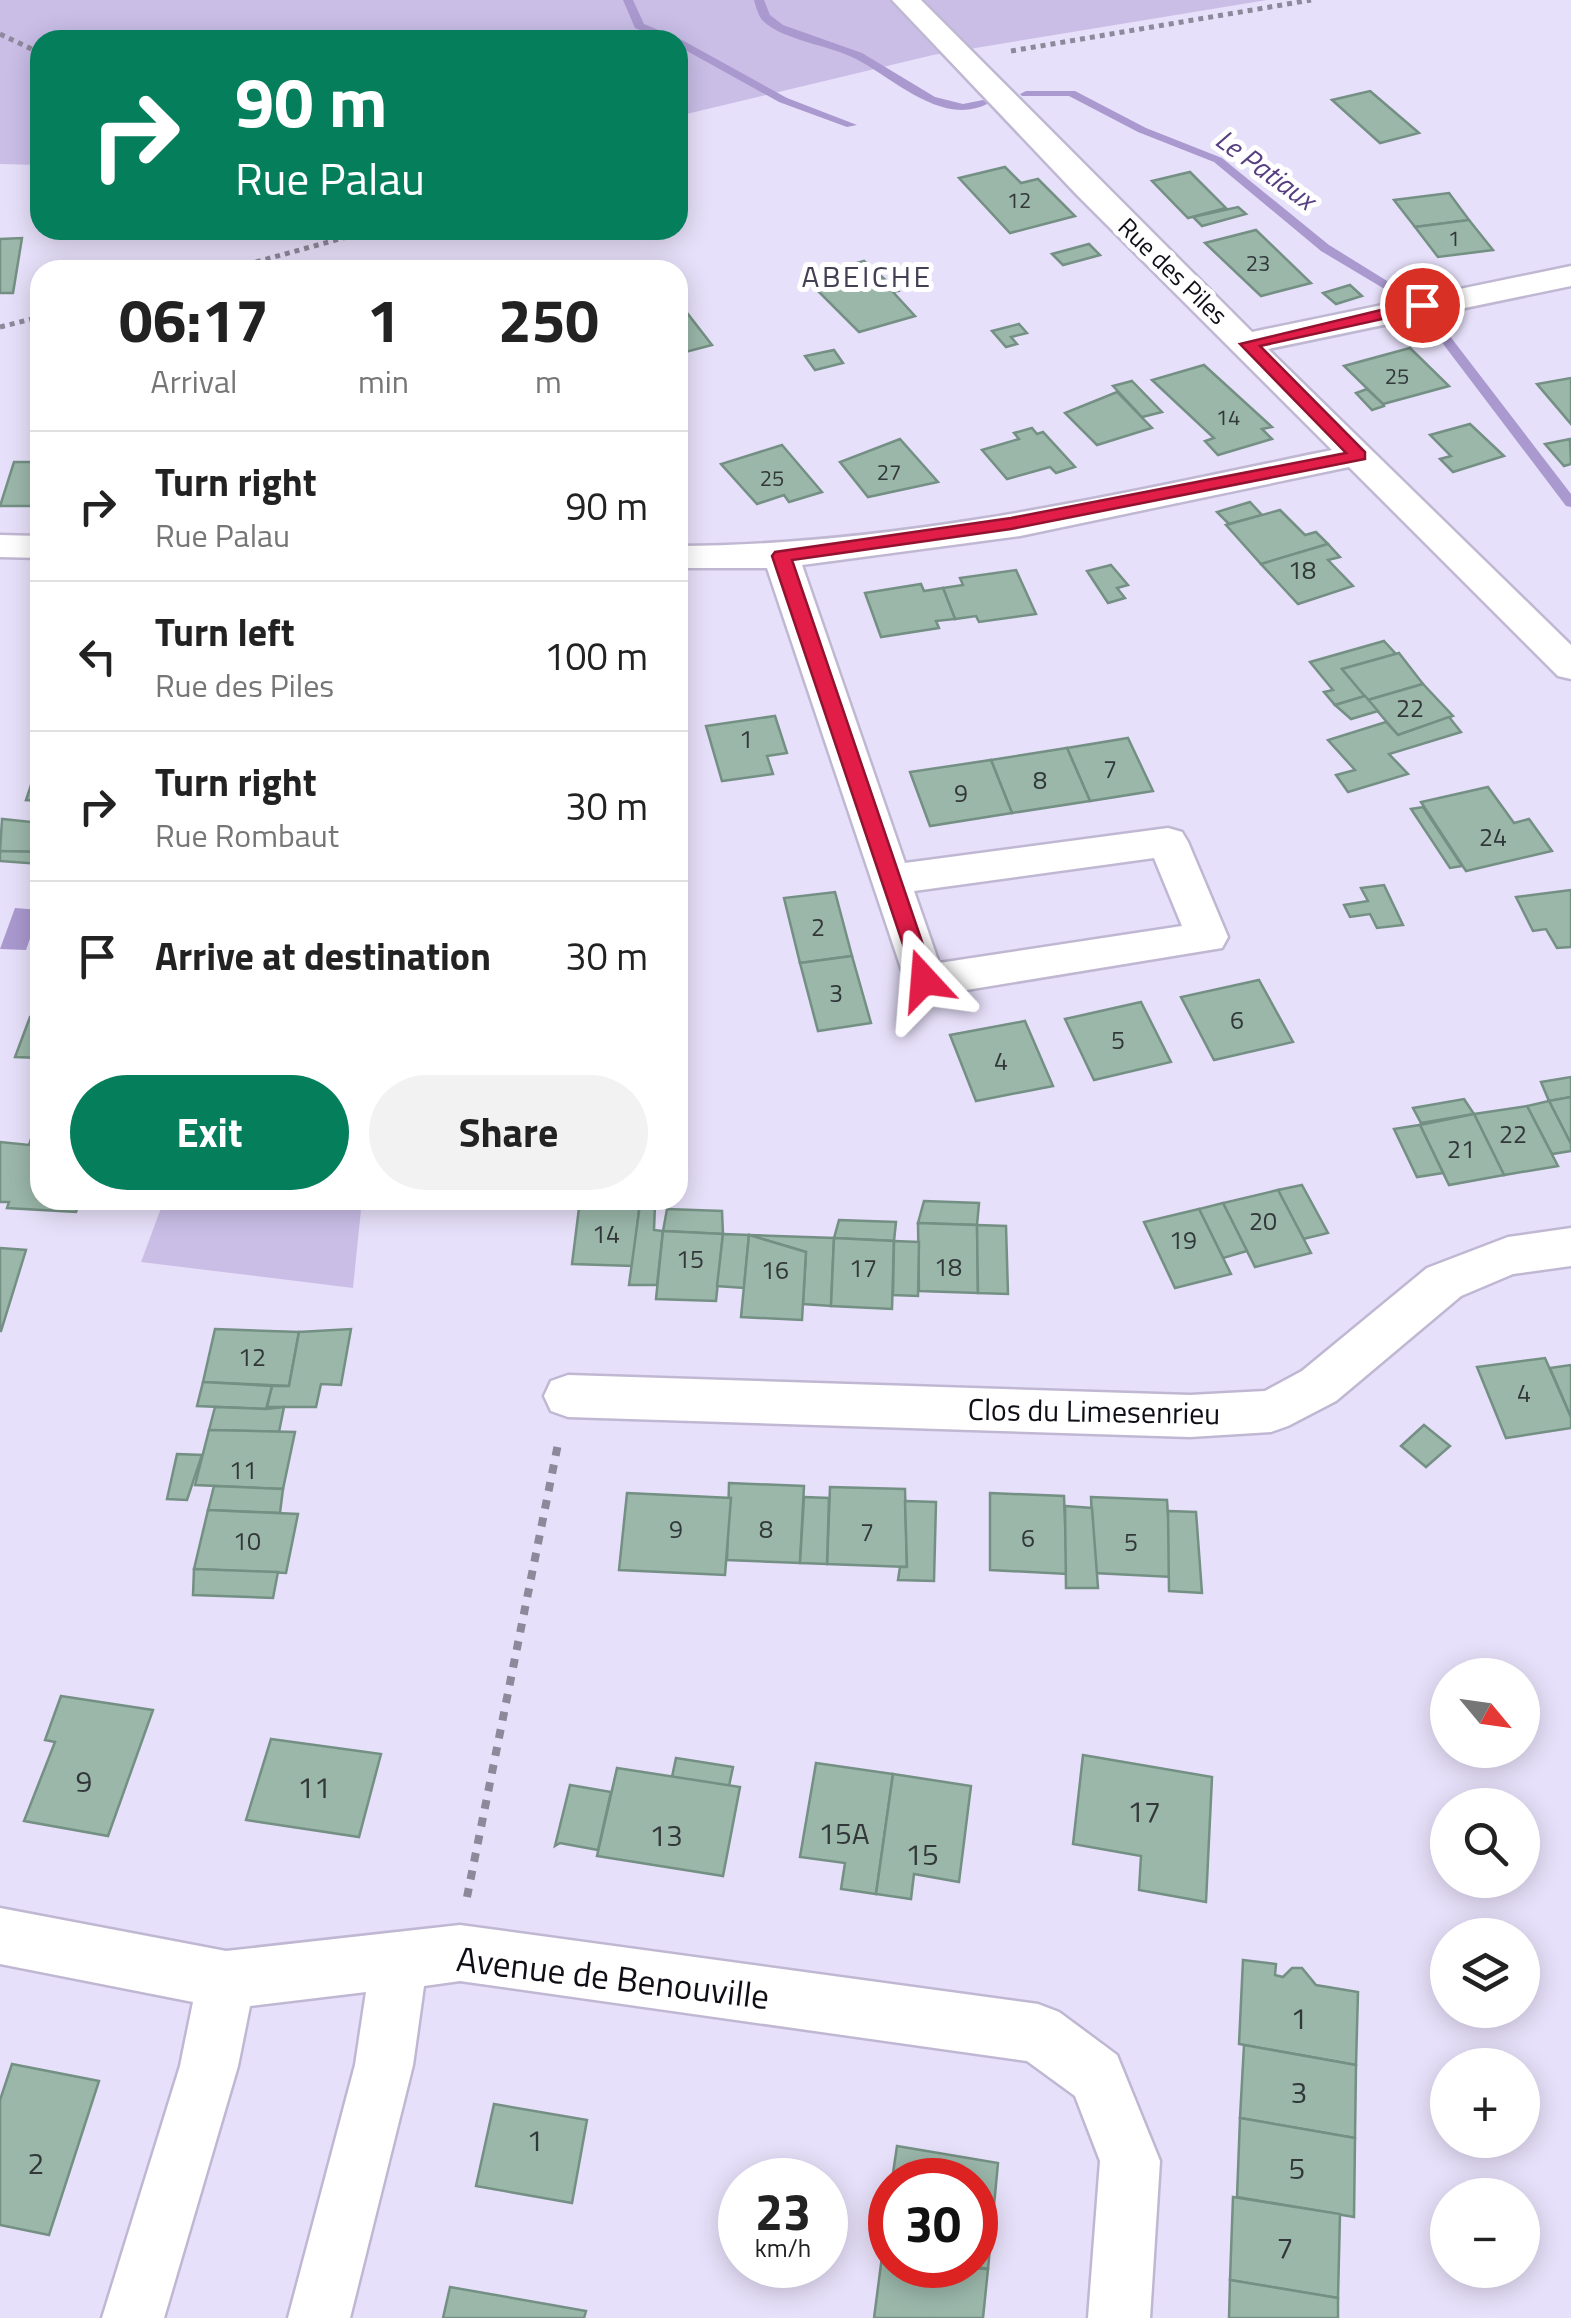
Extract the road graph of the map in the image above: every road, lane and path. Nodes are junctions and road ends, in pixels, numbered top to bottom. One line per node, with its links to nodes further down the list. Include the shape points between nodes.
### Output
1 (906, 0): 5 (street, Rue des Piles)
2 (1311, 0): 5 (path)
3 (0, 34): 4 (path)
4 (30, 48)
5 (965, 58): 11 (street, Rue des Piles)
6 (336, 240): 7 (path)
7 (263, 260)
8 (1571, 276): 11 (street)
9 (30, 320): 10 (path)
10 (0, 327)
11 (1248, 344): 12 (street, Rue des Piles)
12 (1359, 456): 15 (street, via 1011,524); 17 (street, Rue des Piles)
13 (0, 546): 14 (street)
14 (30, 547)
15 (781, 556): 16 (street); 18 (street)
16 (688, 557)
17 (1571, 666)
18 (890, 880): 18 (street, via 1168,842 1207,938 924,980)
19 (1571, 1248): 20 (street, Clos du Limesenrieu, via 1508,1256 1444,1282 1319,1386 1271,1411 1190,1416)
20 (568, 1396): 21 (path)
21 (470, 1871)
22 (0, 1936): 24 (street, Avenue de Benouville)
23 (400, 1960): 24 (street, Avenue de Benouville); 26 (street, via 384,2066); 27 (street, Avenue de Benouville, via 460,1954 1038,2034 1096,2076 1130,2161)
24 (226, 1980): 25 (street, via 209,2066)
25 (133, 2318)
26 (320, 2318)
27 (1119, 2318)

